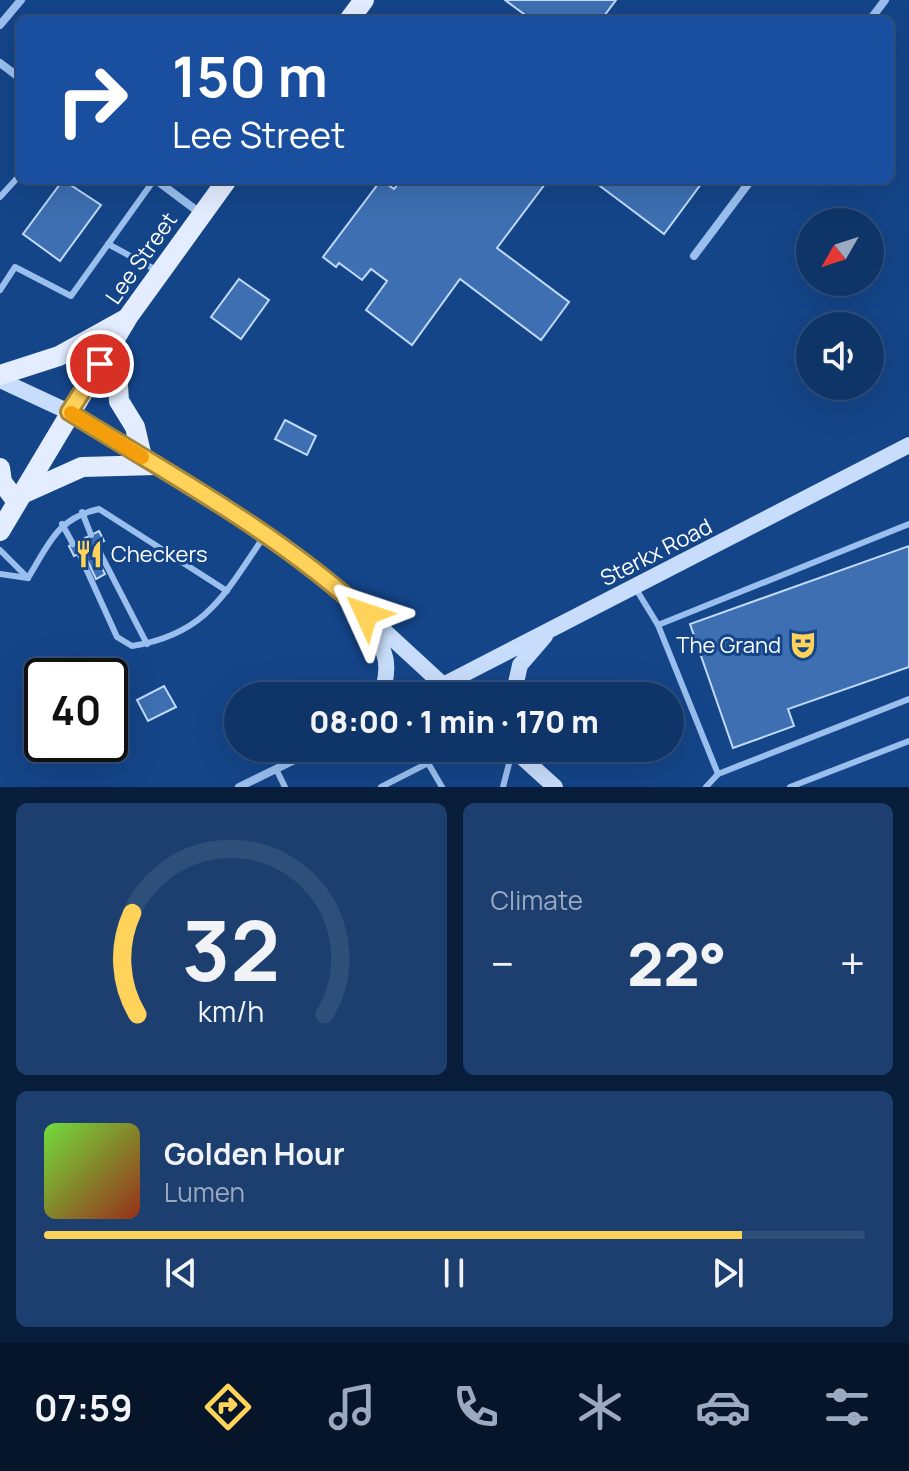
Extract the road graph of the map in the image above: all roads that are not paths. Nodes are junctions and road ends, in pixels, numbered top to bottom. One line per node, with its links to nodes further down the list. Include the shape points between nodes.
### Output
1 (21, 0): 2 (street)
2 (0, 25)
3 (16, 179): 8 (lane)
4 (152, 184): 10 (lane)
5 (161, 184): 9 (street)
6 (224, 184): 9 (main road, Lee Street)
7 (748, 184): 11 (street)
8 (0, 197)
9 (202, 214): 12 (main road, Lee Street)
10 (108, 244): 12 (lane); 13 (lane, via 71,296 15,267)
11 (694, 256)
12 (159, 272): 14 (main road, Lee Street)
13 (0, 290)
14 (128, 317): 15 (main road, Lee Street); 16 (main road, via 59,356)
15 (115, 339): 17 (main road, Lee Street); 19 (main road, via 119,401)
16 (0, 377): 17 (street)
17 (69, 412): 19 (street); 21 (main road, Lee Street)
18 (909, 445): 34 (street, Sterkx Road)
19 (149, 461): 21 (main road, via 82,467); 27 (street)
20 (0, 468): 21 (main road, via 2,482)
21 (20, 498): 25 (main road, Lee Street)
22 (82, 512): 23 (lane); 26 (lane); 35 (lane, via 99,509)
23 (62, 524): 28 (lane); 33 (lane)
24 (909, 524): 37 (lane)
25 (0, 531)
26 (91, 535)
27 (265, 535): 35 (lane); 36 (street)
28 (73, 544)
29 (96, 545): 39 (lane)
30 (0, 550): 33 (lane)
31 (79, 553): 39 (lane, via 117,637 132,646)
32 (0, 574): 33 (lane)
33 (28, 578)
34 (636, 588): 37 (lane); 38 (street, Sterkx Road)
35 (227, 591): 39 (lane, via 197,624)
36 (366, 614): 40 (street, via 388,659); 41 (street)
37 (658, 625): 50 (lane)
38 (551, 629): 42 (street, Sterkx Road); 43 (street, via 520,665)
39 (147, 644)
40 (386, 682)
41 (439, 682)
42 (464, 682)
43 (516, 682)
44 (909, 699): 50 (lane)
45 (909, 741): 58 (lane)
46 (290, 762): 49 (street)
47 (509, 762): 56 (lane)
48 (531, 762): 51 (street)
49 (276, 769): 52 (street); 53 (lane)
50 (718, 774): 57 (lane)
51 (547, 785)
52 (239, 787)
53 (285, 787)
54 (381, 787): 55 (lane, via 428,763)
55 (442, 787)
56 (503, 787)
57 (706, 787)
58 (790, 787)

